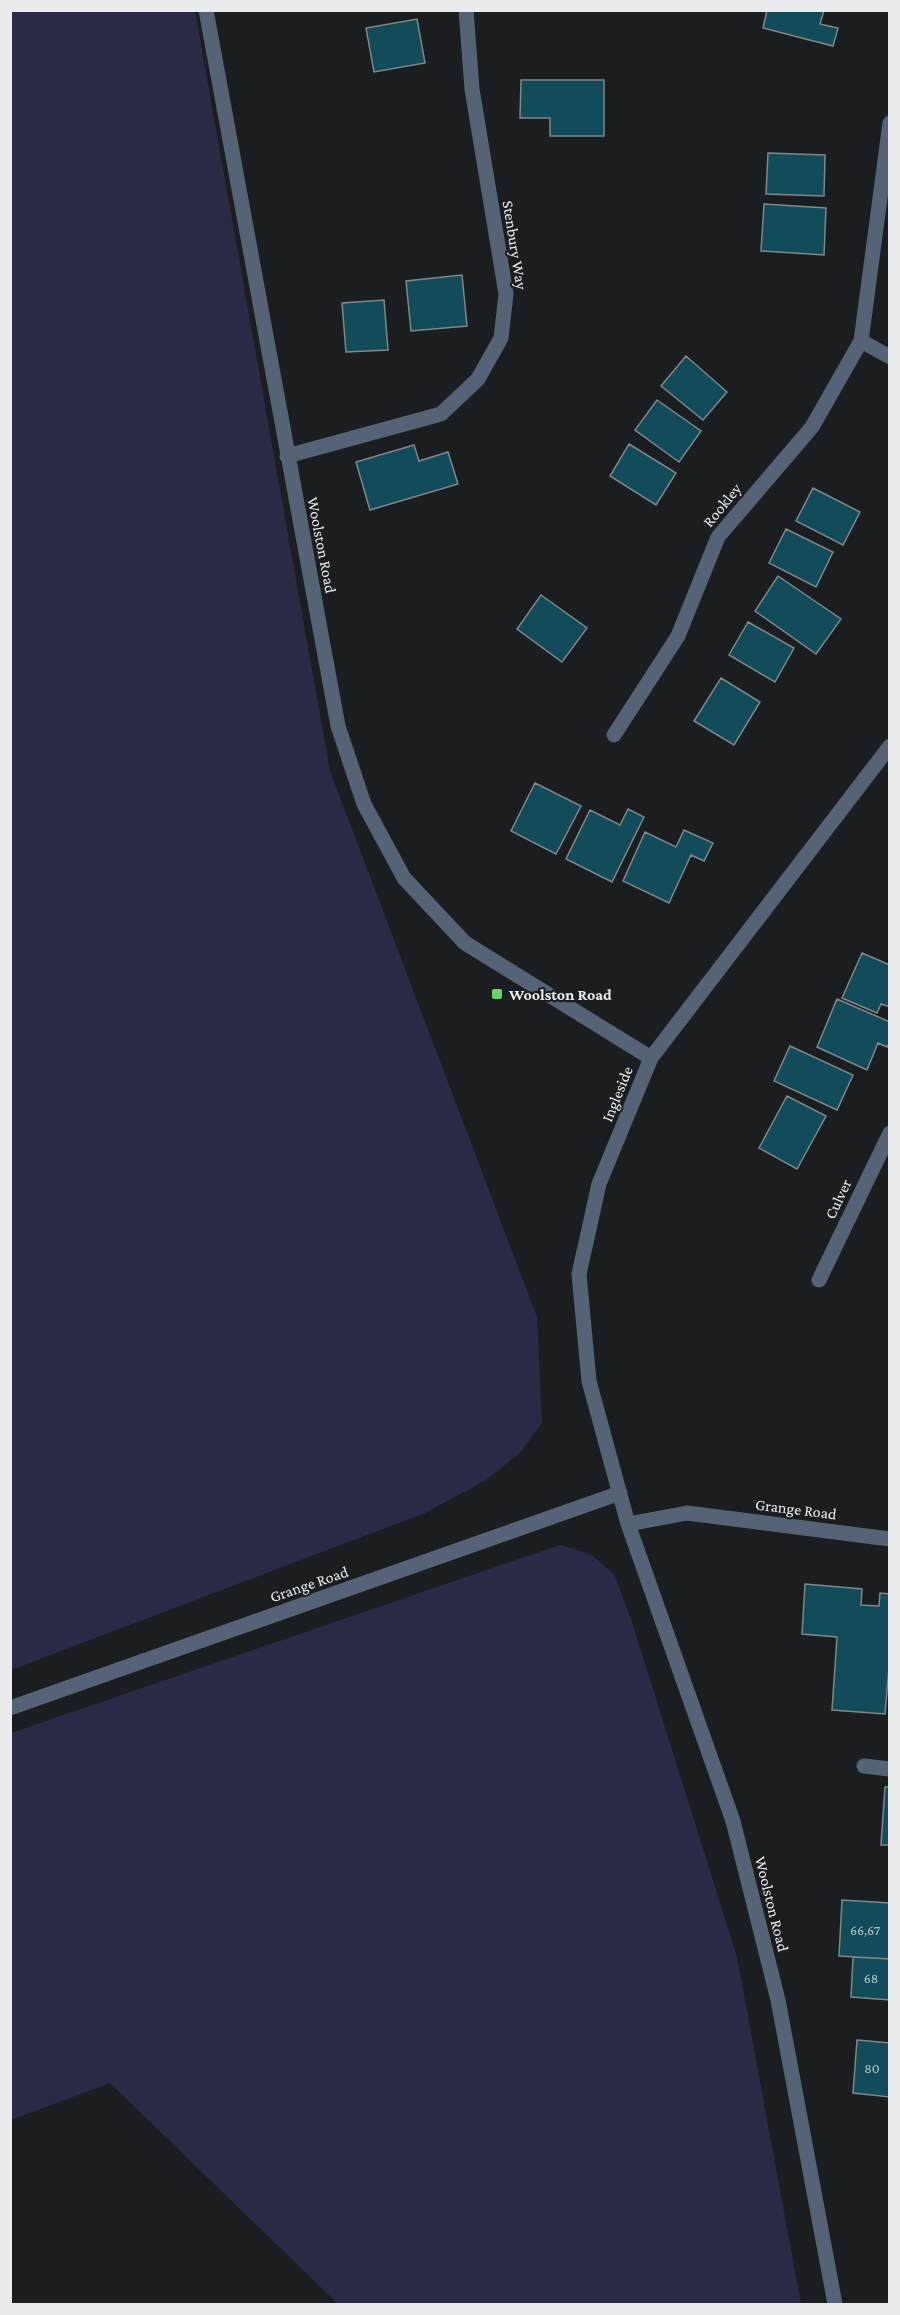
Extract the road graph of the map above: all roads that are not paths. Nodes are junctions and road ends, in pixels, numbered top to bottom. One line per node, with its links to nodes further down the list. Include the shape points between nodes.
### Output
1 (206, 10): 6 (street, Woolston Road)
2 (466, 10): 6 (street, Stenbury Way, via 472,89 506,294 501,338 478,379 441,414)
3 (890, 123): 4 (street, Rookley)
4 (861, 342): 5 (street); 7 (street, Rookley, via 812,427 718,537 678,636)
5 (890, 357)
6 (287, 456): 9 (street, Woolston Road, via 338,726 364,804 404,878 465,943)
7 (614, 735)
8 (890, 746): 9 (street, Ingleside)
9 (651, 1058): 12 (street, Ingleside, via 599,1184 579,1274 589,1381)
10 (890, 1133): 11 (street, Culver)
11 (819, 1280)
12 (620, 1493): 13 (street, Ingleside); 15 (street, Grange Road)
13 (628, 1524): 14 (street, Grange Road, via 687,1513); 18 (street, Woolston Road, via 733,1821 778,2000)
14 (890, 1539)
15 (10, 1708)
16 (864, 1766): 17 (street)
17 (890, 1769)
18 (835, 2304)

